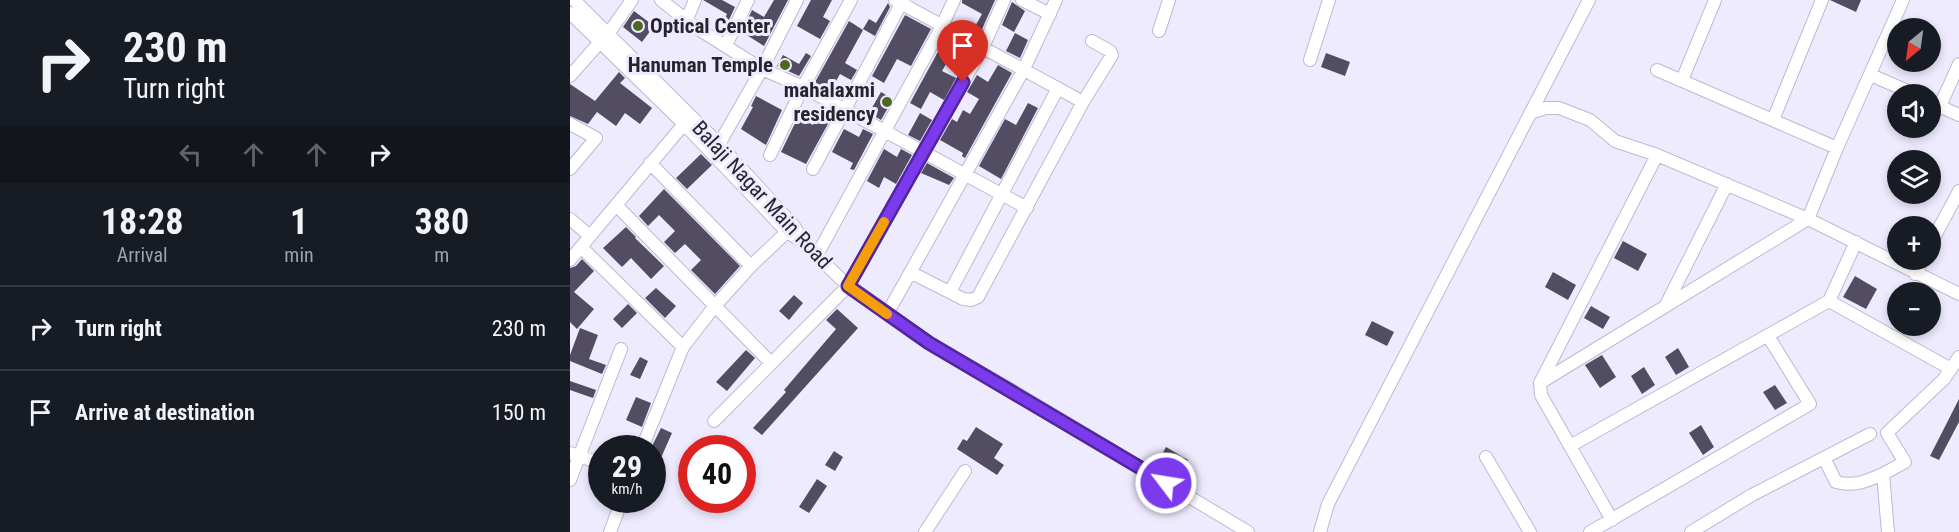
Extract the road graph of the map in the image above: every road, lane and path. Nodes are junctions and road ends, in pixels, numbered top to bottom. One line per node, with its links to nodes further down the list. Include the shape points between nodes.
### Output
1 (574, 0): 24 (street, Balaji Nagar Main Road)
2 (632, 0): 24 (street)
3 (661, 0): 21 (street)
4 (695, 0): 21 (street)
5 (748, 0): 26 (street)
6 (797, 0): 30 (street)
7 (851, 0): 37 (street)
8 (954, 0): 22 (street)
9 (1004, 0): 27 (street)
10 (1022, 0): 20 (street)
11 (1056, 0): 20 (street)
12 (1169, 0): 23 (street)
13 (1329, 0): 28 (street)
14 (1589, 0): 43 (street)
15 (1715, 0): 35 (street)
16 (1822, 0): 45 (street)
17 (1903, 0): 33 (street)
18 (900, 1): 22 (street); 42 (street)
19 (570, 13): 24 (street)
20 (1050, 14): 31 (street)
21 (687, 19): 26 (street)
22 (942, 26): 27 (street); 48 (street)
23 (1159, 31)
24 (604, 38): 34 (street); 47 (street); 49 (street, Balaji Nagar Main Road)
25 (1092, 41): 40 (street, via 1112,55)
26 (726, 45): 30 (street)
27 (983, 47): 31 (street); 51 (street)
28 (1310, 60)
29 (1959, 64): 39 (street)
30 (762, 69): 37 (street); 49 (street)
31 (1024, 69): 38 (street); 57 (street)
32 (1657, 70): 35 (street)
33 (1870, 75): 36 (street); 50 (street)
34 (570, 76)
35 (1682, 80): 45 (street)
36 (1891, 84)
37 (803, 87): 42 (street); 53 (street)
38 (1058, 88): 40 (street); 60 (street)
39 (1941, 94)
40 (1083, 102): 62 (street)
41 (1941, 107): 44 (street)
42 (844, 110): 48 (street); 56 (street)
43 (1530, 113): 52 (street, via 1559,108 1590,120 1615,141); 105 (street, via 1328,504)
44 (1959, 115)
45 (1773, 120): 50 (street)
46 (570, 124): 55 (street, via 596,138)
47 (684, 124): 54 (street); 66 (street)
48 (884, 131): 51 (street); 70 (street)
49 (719, 144): 66 (street, Balaji Nagar Main Road)
50 (1837, 148): 64 (street)
51 (922, 152): 57 (street); 76 (street)
52 (1657, 154): 58 (street); 89 (street)
53 (770, 155)
54 (650, 163): 61 (street); 72 (street)
55 (570, 169)
56 (813, 169)
57 (964, 174): 60 (street); 74 (street)
58 (1727, 184): 64 (street); 80 (street)
59 (1959, 191): 65 (street)
60 (1001, 194): 62 (street); 77 (street)
61 (617, 206): 67 (street); 81 (street)
62 (1027, 208): 77 (street, via 978,297 971,300)
63 (570, 219): 67 (street)
64 (1808, 219): 68 (street); 80 (street)
65 (1941, 225)
66 (790, 229): 70 (street, Balaji Nagar Main Road); 72 (street)
67 (590, 236): 69 (street)
68 (1856, 242): 75 (street); 79 (street)
69 (581, 247): 71 (street); 84 (street)
70 (817, 255): 76 (street, Balaji Nagar Main Road)
71 (570, 260)
72 (751, 266): 81 (street)
73 (1917, 270): 75 (street)
74 (912, 273): 77 (street); 82 (street)
75 (1915, 274): 78 (street)
76 (848, 286): 82 (street, Balaji Nagar Main Road); 87 (street)
77 (950, 292)
78 (1959, 294)
79 (1829, 300): 83 (street); 88 (street)
80 (1667, 304): 89 (street)
81 (714, 307): 84 (street); 87 (street)
82 (887, 314): 104 (street, Balaji Nagar Main Road, via 929,343)
83 (1768, 336): 93 (street); 101 (street, via 1810,404)
84 (683, 347): 92 (street)
85 (621, 349): 94 (street)
86 (1959, 357): 88 (street)
87 (770, 362): 90 (street)
88 (1951, 369): 98 (street, via 1887,433 1905,462)
89 (1540, 383): 93 (street, via 1541,395)
90 (714, 421)
91 (1870, 434): 96 (street)
92 (647, 435)
93 (1570, 446): 101 (street)
94 (575, 454): 99 (street)
95 (1486, 457): 106 (street)
96 (1824, 458): 98 (street, via 1836,482 1857,484); 108 (street)
97 (964, 471): 103 (street)
98 (1883, 474): 109 (street)
99 (570, 480)
100 (617, 513): 102 (street)
101 (1611, 525): 107 (street)
102 (610, 532)
103 (925, 532)
104 (1248, 532)
105 (1320, 532)
106 (1530, 532)
107 (1590, 532)
108 (1690, 532)
109 (1888, 532)

